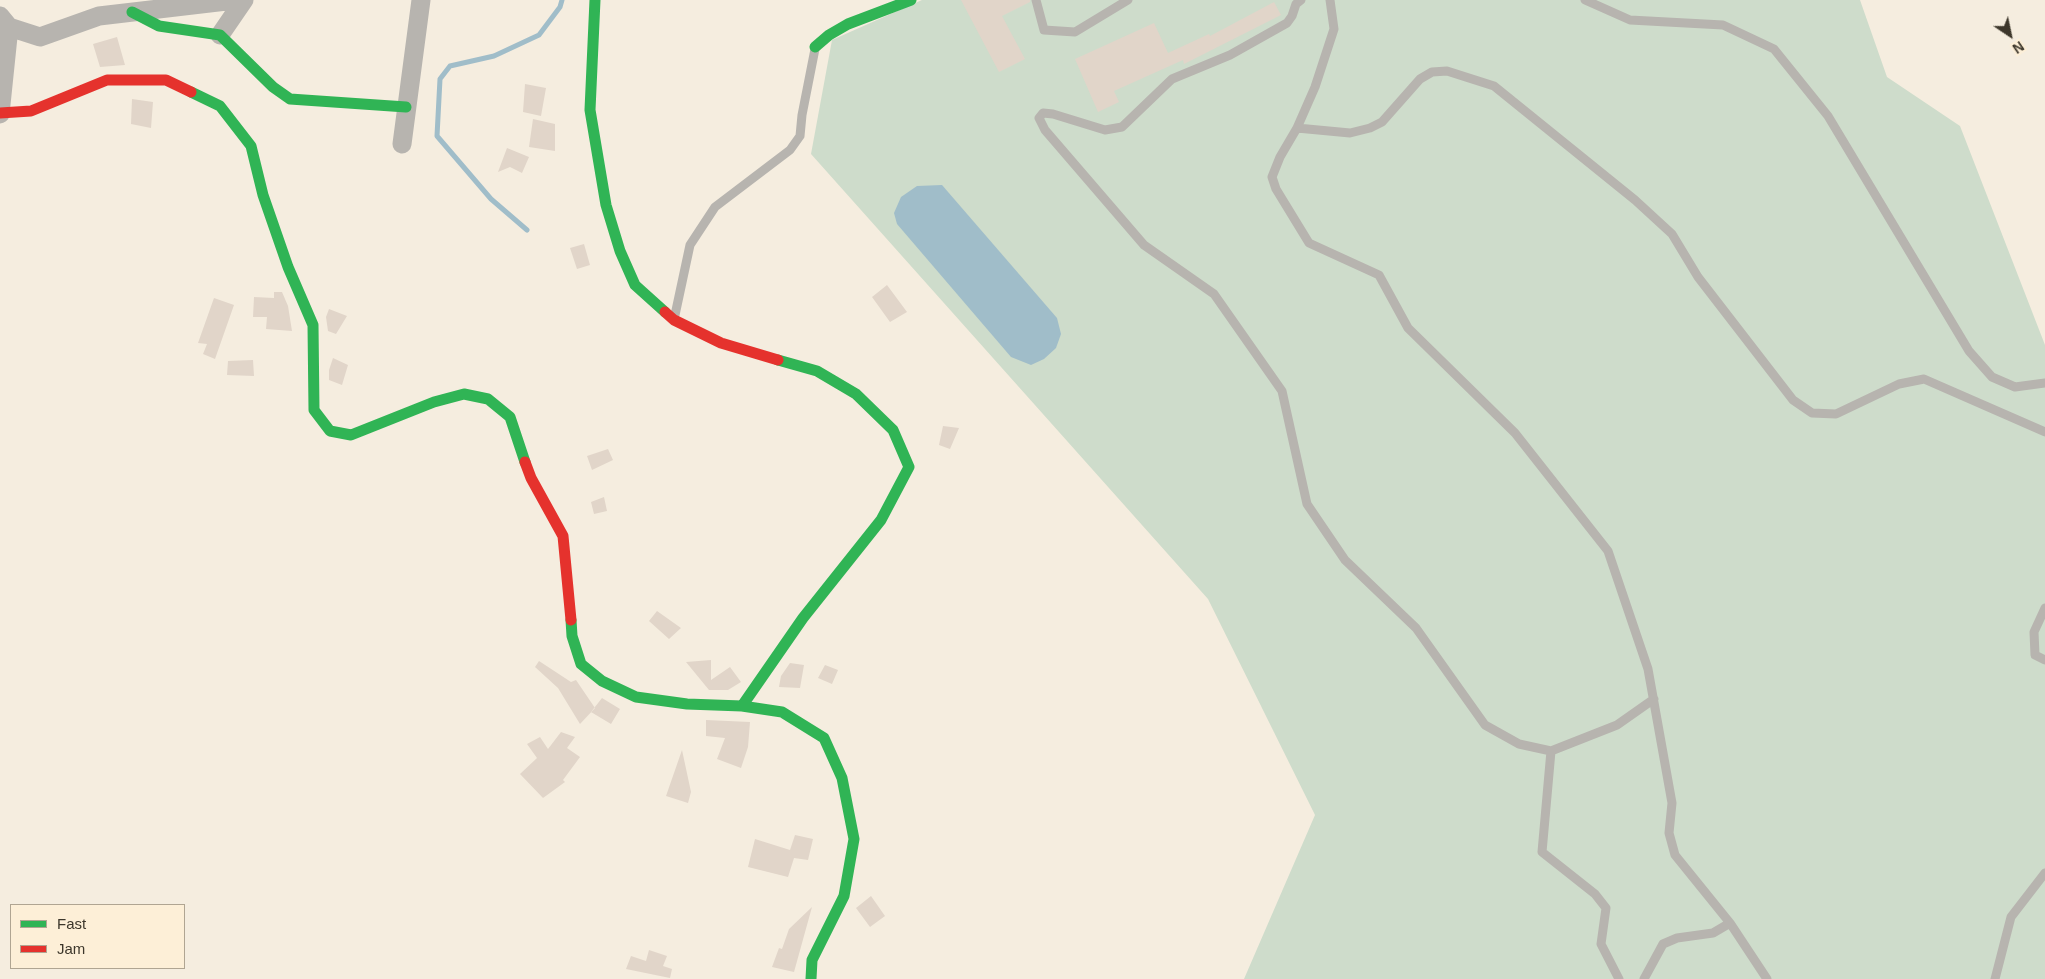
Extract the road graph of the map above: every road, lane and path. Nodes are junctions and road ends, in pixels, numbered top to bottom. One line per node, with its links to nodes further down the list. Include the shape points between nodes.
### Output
1 (235, 0): 11 (street)
2 (244, 0): 15 (street)
3 (421, 0): 17 (street)
4 (595, 0): 21 (street, via 590,110 606,205 620,251 636,285)
5 (911, 0): 16 (street, via 848,24 828,35)
6 (1036, 0): 7 (lane, via 1044,30 1075,32)
7 (1128, 0)
8 (1302, 0): 28 (lane, via 1296,4 1287,23 1230,55 1172,79 1122,126 1105,130 1053,114 1043,113 1039,118 1044,130 1144,245 1214,294 1282,392 1307,504 1345,560 1416,628 1485,725 1519,744)
9 (1330, 0): 19 (lane, via 1334,29 1315,87)
10 (1585, 0): 22 (lane, via 1630,20 1723,25 1774,49 1828,116 1969,351 1992,377 2015,387)
11 (202, 2): 13 (street)
12 (98, 8): 13 (street); 14 (street, via 40,37)
13 (132, 12): 15 (street, via 159,26)
14 (5, 22): 18 (street)
15 (220, 35): 17 (street, via 273,87 290,99)
16 (815, 48): 21 (lane, via 800,136 790,150 715,207 690,245)
17 (406, 107): 20 (street)
18 (0, 114): 27 (street, via 31,111 107,80 166,80 220,106 251,146 263,195 313,324 314,410 330,431 351,435 434,402 464,394 488,399 510,418 531,478 563,536 572,636 581,664 602,681 636,697 687,704)
19 (1297, 128): 23 (lane, via 1350,133 1370,128 1382,122 1420,79 1432,72 1447,71 1494,86 1672,234 1698,277 1794,400 1812,413 1836,414 1899,384 1924,379); 26 (lane, via 1272,177 1309,243 1379,275 1408,328 1515,433 1608,551 1648,669)
20 (402, 144)
21 (674, 320): 27 (street, via 721,342 817,371 856,394 893,430 909,467 881,520 803,618)
22 (2045, 383)
23 (2045, 432)
24 (2045, 608): 25 (lane, via 2034,632 2035,655)
25 (2045, 660)
26 (1654, 699): 28 (lane, via 1617,724); 30 (lane, via 1672,804 1669,833 1676,855)
27 (742, 706): 31 (street, via 782,712 824,738 842,778 854,839 844,896 812,960)
28 (1551, 750): 32 (lane, via 1542,852 1595,894 1606,908 1601,944)
29 (2045, 873): 35 (lane, via 2011,917)
30 (1730, 923): 33 (lane, via 1713,933 1677,938 1663,944); 34 (lane)
31 (811, 979)
32 (1619, 979)
33 (1644, 979)
34 (1767, 979)
35 (1995, 979)

